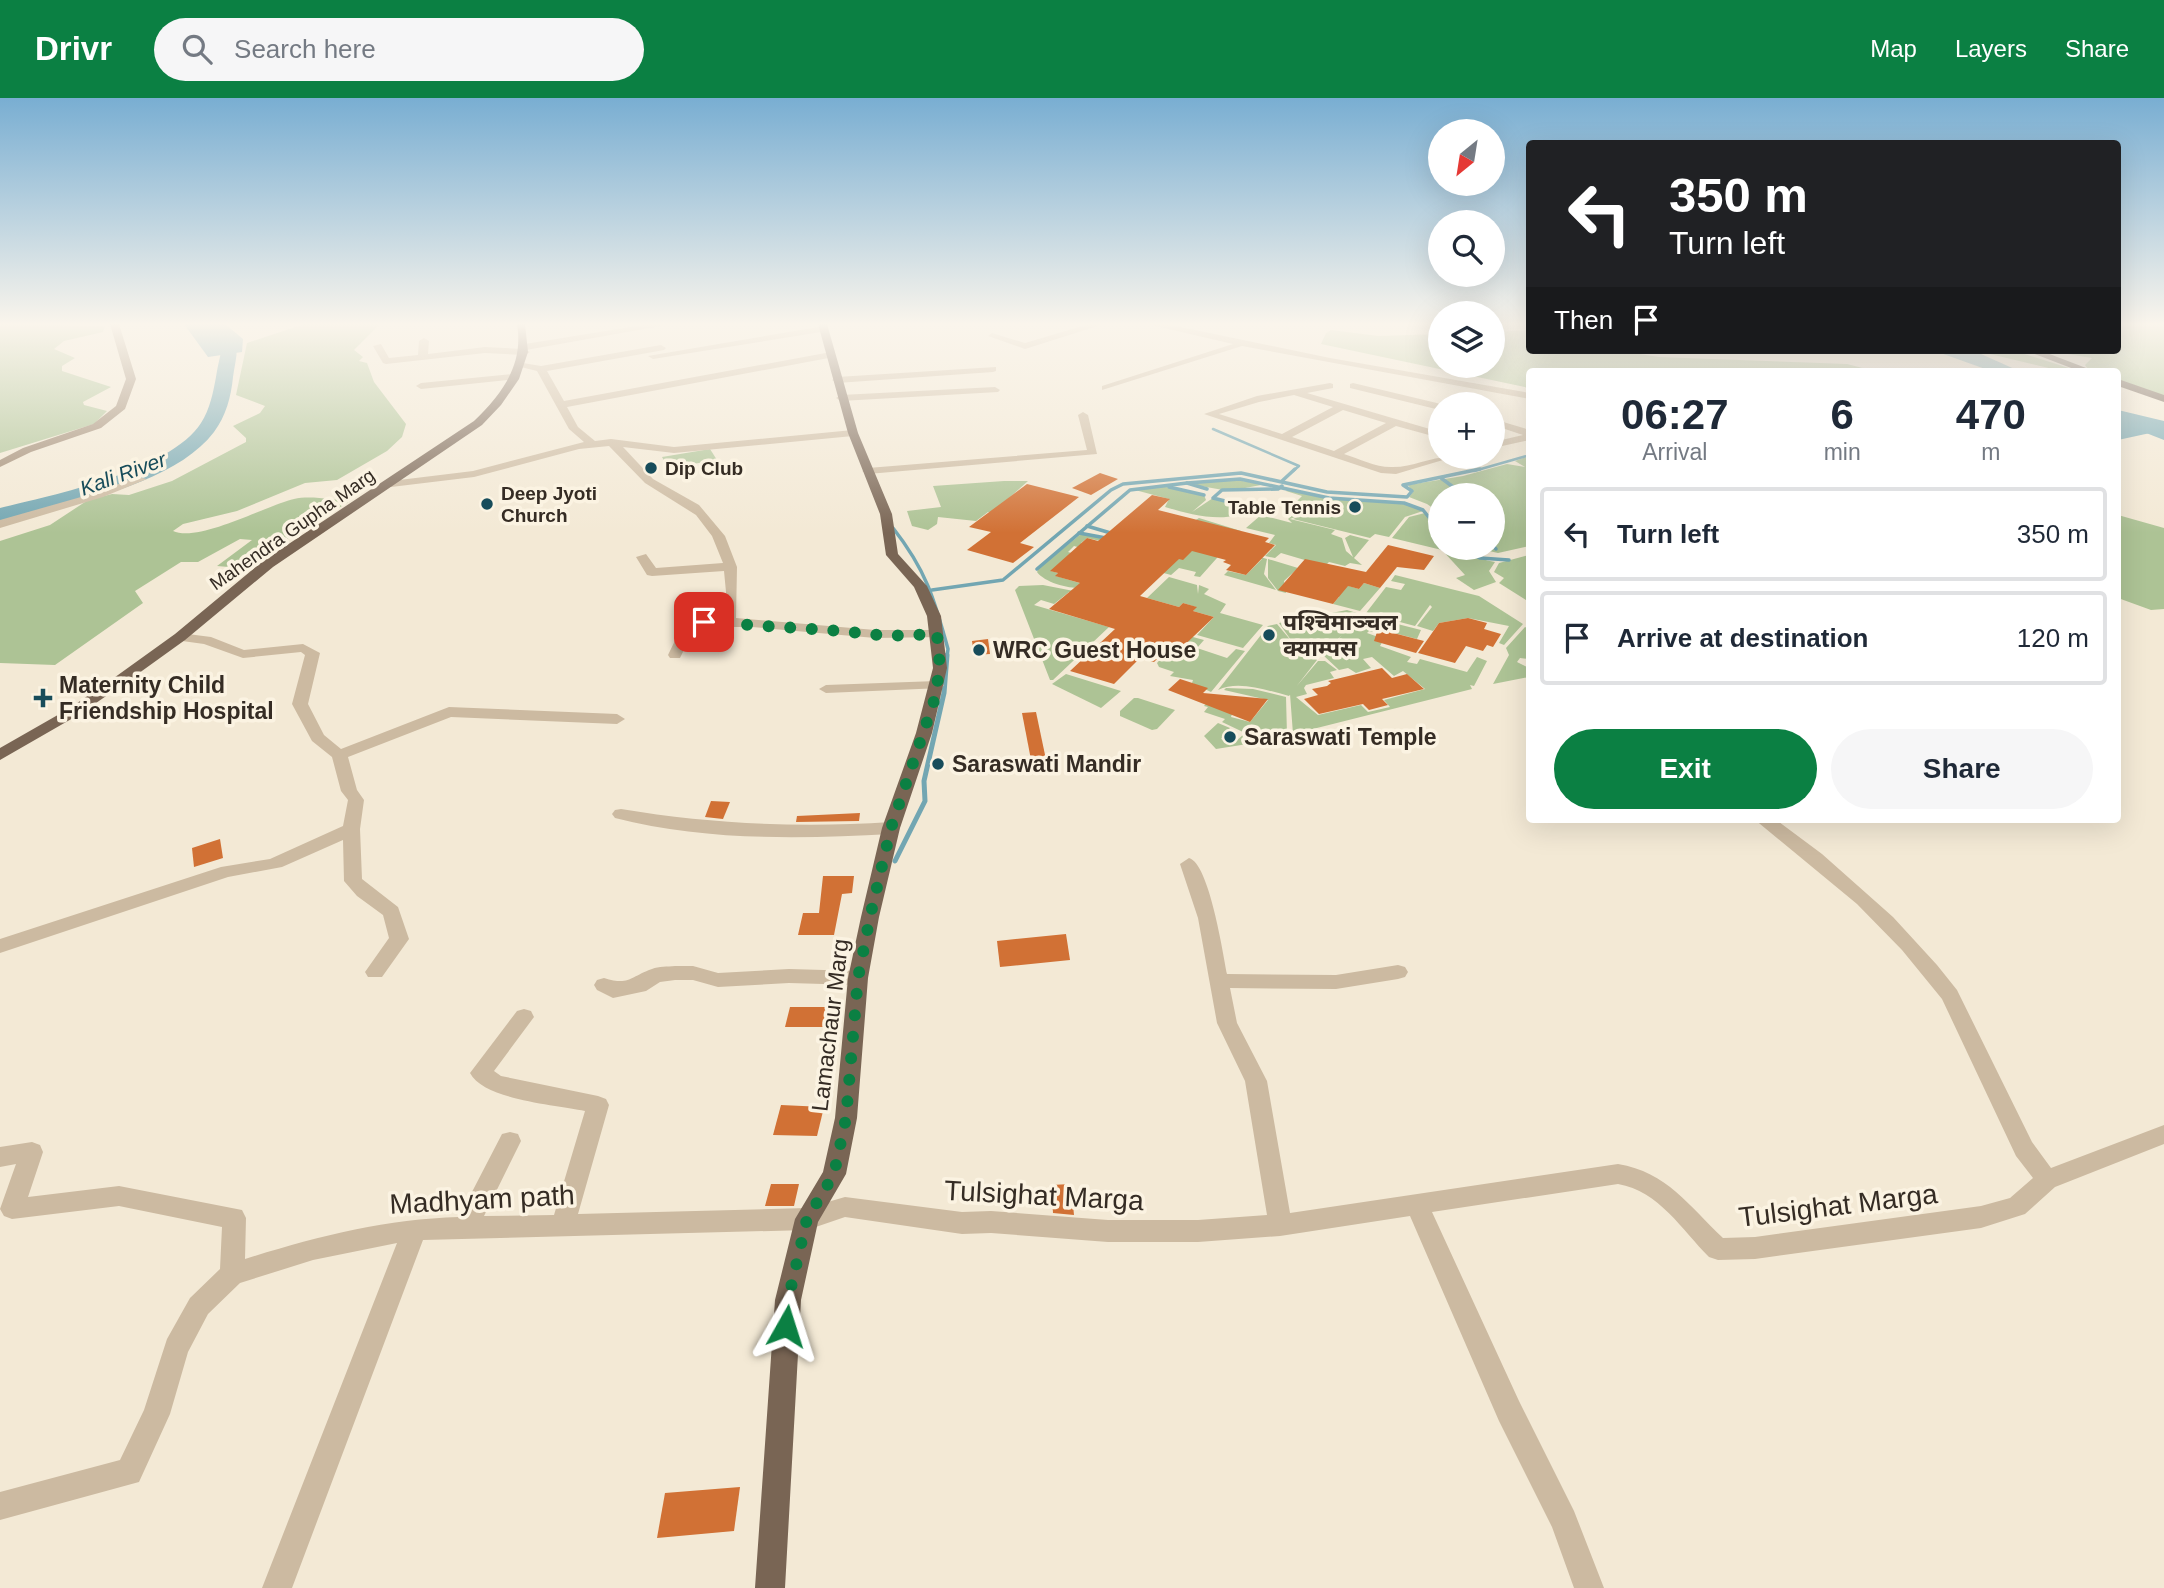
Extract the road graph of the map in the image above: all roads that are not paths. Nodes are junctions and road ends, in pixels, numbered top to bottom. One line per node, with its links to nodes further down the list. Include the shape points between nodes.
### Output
1 (126, 394): 30 (main road, via 121,407 97,426)
2 (503, 394): 34 (main road, Mahendra Gupha Marg, via 478,423)
3 (555, 394): 14 (street)
4 (623, 394): 14 (street)
5 (840, 394): 12 (main road, Lamachaur Marg)
6 (927, 394): 12 (street)
7 (1286, 394): 23 (street, via 1209,414)
8 (1298, 394): 15 (street)
9 (1386, 394): 13 (street)
10 (1499, 394): 11 (street)
11 (1526, 397)
12 (841, 398): 20 (main road, Lamachaur Marg)
13 (1428, 404)
14 (561, 405): 26 (street, via 574,429)
15 (1342, 407): 17 (street); 23 (street)
16 (1083, 415): 31 (street, via 1093,452)
17 (1395, 422): 19 (street); 28 (street)
18 (1505, 426): 21 (street)
19 (1428, 432)
20 (853, 433): 24 (street, via 674,450); 31 (main road, Lamachaur Marg)
21 (1526, 434)
22 (1526, 436): 25 (street)
23 (1283, 439): 28 (street)
24 (611, 442): 26 (street); 37 (street, via 650,481 700,511)
25 (1505, 442)
26 (594, 444): 34 (street, via 474,474)
27 (1428, 449): 32 (street)
28 (1335, 455): 32 (street)
29 (1428, 462): 32 (street)
30 (0, 464)
31 (868, 471): 39 (main road, Lamachaur Marg, via 886,514 892,555 925,595)
32 (1390, 471)
33 (141, 479): 35 (street)
34 (391, 484): 40 (main road, Mahendra Gupha Marg, via 268,564)
35 (0, 524)
36 (642, 557): 37 (street, via 652,572)
37 (732, 567): 38 (street)
38 (729, 622): 39 (street, via 861,635); 41 (street, via 690,623)
39 (937, 634): 42 (main road, Lamachaur Marg)
40 (180, 637): 45 (main road, Mahendra Gupha Marg, via 75,711); 46 (street, via 206,640 243,654 310,649 313,653 300,704 318,738)
41 (675, 655)
42 (937, 685): 43 (street); 49 (main road, Lamachaur Marg)
43 (826, 689)
44 (617, 719): 46 (street, via 449,712)
45 (0, 755)
46 (339, 755): 50 (street, via 356,800)
47 (621, 814): 49 (street, via 699,826 797,833)
48 (1769, 823): 62 (street, via 1860,895 1896,928 1936,976 1950,995 2024,1149)
49 (891, 828): 55 (main road, Lamachaur Marg)
50 (351, 829): 52 (street, via 254,871 227,871); 53 (street, via 353,881 391,912 400,939)
51 (1189, 864): 56 (street, via 1207,918)
52 (0, 946)
53 (375, 972)
54 (1398, 972): 56 (street, via 1336,982)
55 (858, 978): 57 (street, via 718,980 675,973 613,991); 64 (main road, Lamachaur Marg, via 846,1118 834,1174)
56 (1220, 981): 66 (street, via 1227,1023 1256,1081)
57 (604, 985)
58 (524, 1017): 65 (street, via 481,1073 495,1084 598,1105)
59 (2164, 1134): 62 (street, Tulsighat Marga)
60 (510, 1141): 67 (street)
61 (0, 1157): 69 (street, via 32,1152 12,1209 119,1196 234,1218)
62 (2047, 1180): 63 (street, Tulsighat Marga, via 2017,1206 1981,1217 1755,1248 1718,1249 1659,1189 1638,1175 1618,1174)
63 (1417, 1205): 66 (street, Tulsighat Marga); 73 (street, via 1564,1521)
64 (807, 1219): 65 (street, Madhyam path); 66 (street, Tulsighat Marga, via 845,1207 962,1223 1108,1231); 72 (main road, Lamachaur Marg, via 788,1300)
65 (563, 1225): 67 (street, Madhyam path)
66 (1280, 1225)
67 (466, 1227): 68 (street, Madhyam path)
68 (415, 1229): 69 (street, Madhyam path, via 313,1249); 71 (street)
69 (232, 1274): 70 (street, Madhyam path, via 199,1306 176,1348 156,1414 129,1472)
70 (0, 1506)
71 (277, 1588)
72 (770, 1588)
73 (1589, 1588)

